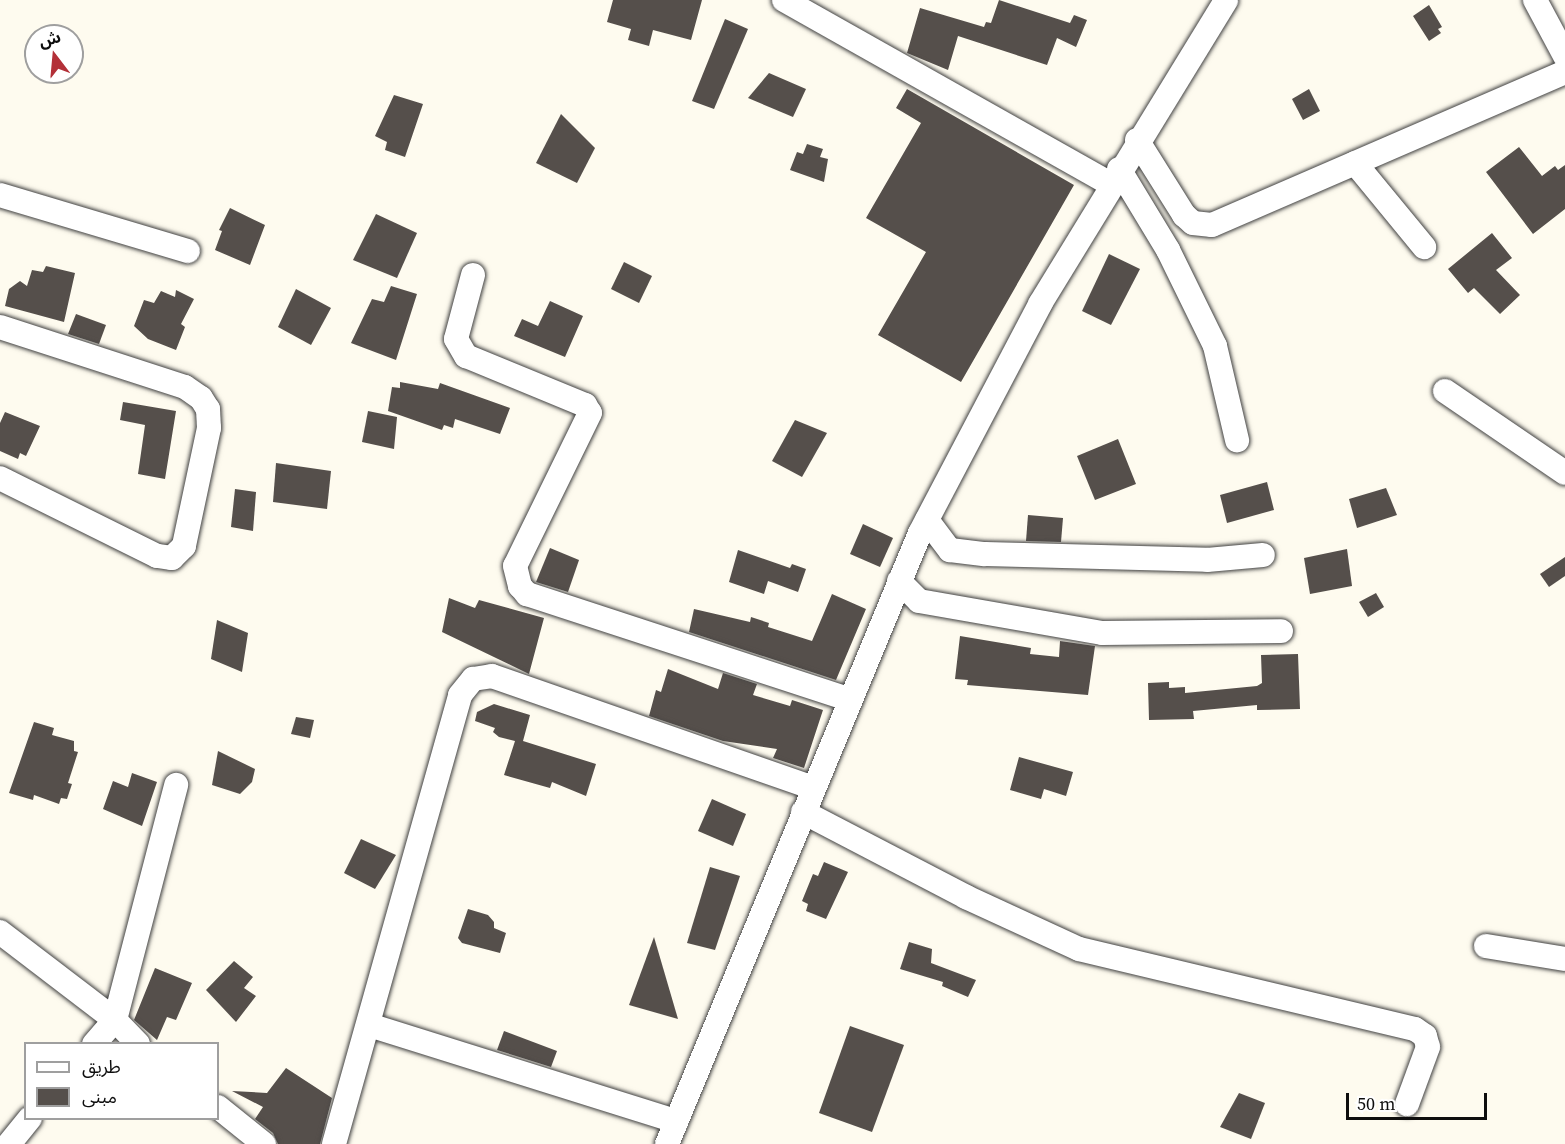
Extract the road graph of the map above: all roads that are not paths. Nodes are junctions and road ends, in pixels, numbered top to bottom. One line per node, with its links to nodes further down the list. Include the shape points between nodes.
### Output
1 (784, 0): 8 (street)
2 (1226, 0): 6 (street)
3 (1535, 0): 4 (street)
4 (1565, 56)
5 (1565, 72): 7 (street)
6 (1137, 140): 7 (street, via 1193,223 1212,225); 8 (street)
7 (1354, 163): 10 (street)
8 (1114, 177): 15 (street, via 1168,250 1215,346); 18 (street, via 1040,304)
9 (0, 195): 11 (street)
10 (1424, 247)
11 (188, 251)
12 (473, 275): 22 (street, via 456,339 466,356 585,405 590,413 515,566 520,586 527,594)
13 (0, 327): 17 (street, via 185,387 208,409 209,428 184,546 172,558 157,556)
14 (1445, 391): 16 (street)
15 (1237, 440)
16 (1565, 473)
17 (0, 478)
18 (927, 520): 19 (street, via 950,550 985,554 1207,560); 20 (street)
19 (1263, 555)
20 (899, 581): 21 (street, via 920,601 1102,633); 22 (street)
21 (1281, 631)
22 (849, 699): 24 (street)
23 (176, 785): 29 (street)
24 (813, 788): 25 (street); 30 (street, via 492,676 472,679 460,695)
25 (803, 812): 33 (street, via 966,897 1079,949 1415,1029 1425,1036 1428,1047); 36 (street)
26 (0, 932): 29 (street)
27 (1486, 946): 28 (street)
28 (1565, 959)
29 (115, 1020): 31 (street); 32 (street)
30 (369, 1025): 36 (street); 39 (street)
31 (96, 1042)
32 (136, 1042)
33 (1407, 1104)
34 (219, 1108): 38 (street)
35 (29, 1120): 37 (street)
36 (676, 1121): 40 (street)
37 (9, 1144)
38 (264, 1144)
39 (334, 1144)
40 (667, 1144)

